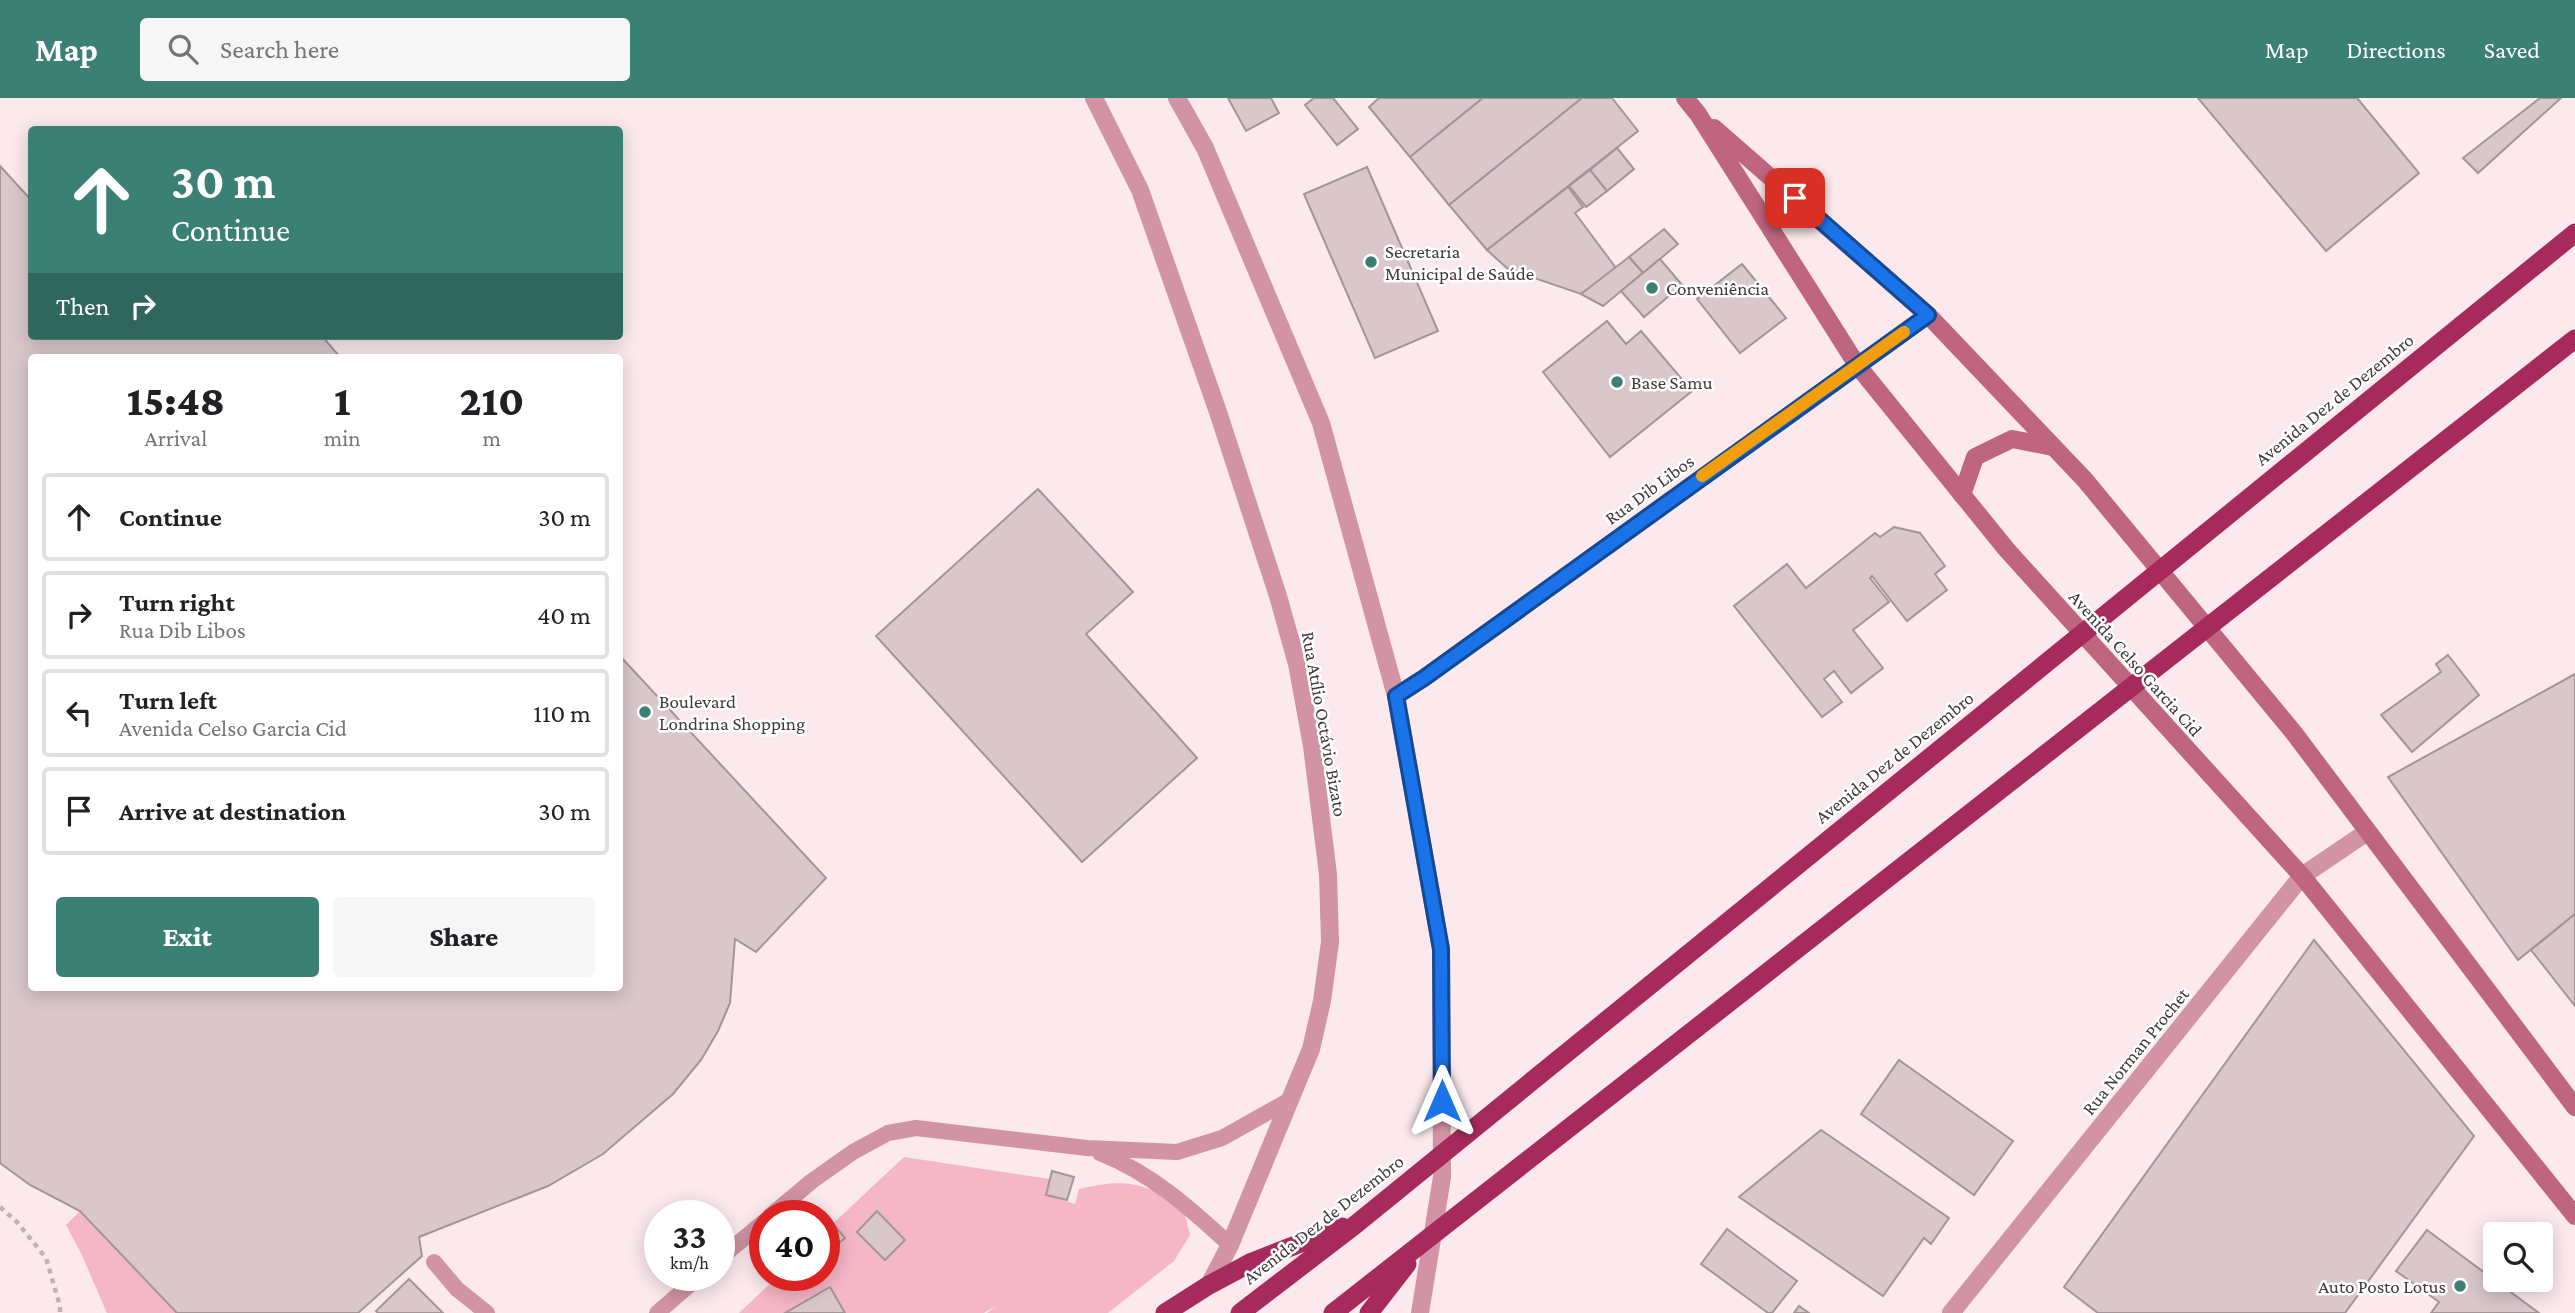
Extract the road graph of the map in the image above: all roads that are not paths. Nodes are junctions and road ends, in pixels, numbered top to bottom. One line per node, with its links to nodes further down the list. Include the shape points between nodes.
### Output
1 (1094, 98): 14 (street, Rua Atílio Octávio Bizato, via 1140,190 1218,412 1297,664 1321,811 1329,942 1311,1049)
2 (1177, 98): 11 (street, via 1205,148 1321,423)
3 (1685, 98): 4 (main road, Avenida Celso Garcia Cid)
4 (1698, 114): 6 (main road, Avenida Celso Garcia Cid); 8 (main road, Avenida Celso Garcia Cid)
5 (2575, 233): 19 (highway, Avenida Dez de Dezembro)
6 (1928, 315): 8 (street, Rua Dib Libos); 9 (main road, Avenida Celso Garcia Cid)
7 (2575, 340): 21 (highway)
8 (1857, 365): 10 (main road, Avenida Celso Garcia Cid); 11 (street, Rua Dib Libos)
9 (2053, 447): 10 (main road, via 2012,439 1975,457); 12 (main road, Avenida Celso Garcia Cid, via 2294,733)
10 (1962, 495): 13 (main road, Avenida Celso Garcia Cid)
11 (1396, 696): 33 (street, via 1441,949 1442,1177)
12 (2367, 832): 13 (street, Rua Norman Prochet); 15 (main road, Avenida Celso Garcia Cid)
13 (2302, 876): 18 (main road, Avenida Celso Garcia Cid); 34 (street, Rua Norman Prochet)
14 (1288, 1101): 16 (lane, via 1222,1138 1177,1152); 22 (street, Rua Atílio Octávio Bizato)
15 (2575, 1107)
16 (1087, 1148): 17 (lane, via 916,1128 888,1133 853,1152); 22 (lane, via 1127,1164 1170,1192)
17 (789, 1200)
18 (2575, 1216)
19 (1363, 1219): 25 (highway, via 1252,1262); 30 (highway, Avenida Dez de Dezembro)
20 (749, 1234): 23 (lane)
21 (1427, 1238): 31 (highway); 32 (highway)
22 (1230, 1245): 25 (street, Rua Atílio Octávio Bizato)
23 (735, 1246)
24 (434, 1262): 27 (lane, via 457,1289)
25 (1209, 1285): 29 (highway)
26 (683, 1291): 28 (lane)
27 (487, 1313)
28 (657, 1313)
29 (1165, 1313)
30 (1240, 1313)
31 (1333, 1313)
32 (1369, 1313)
33 (1420, 1313)
34 (1951, 1313)

